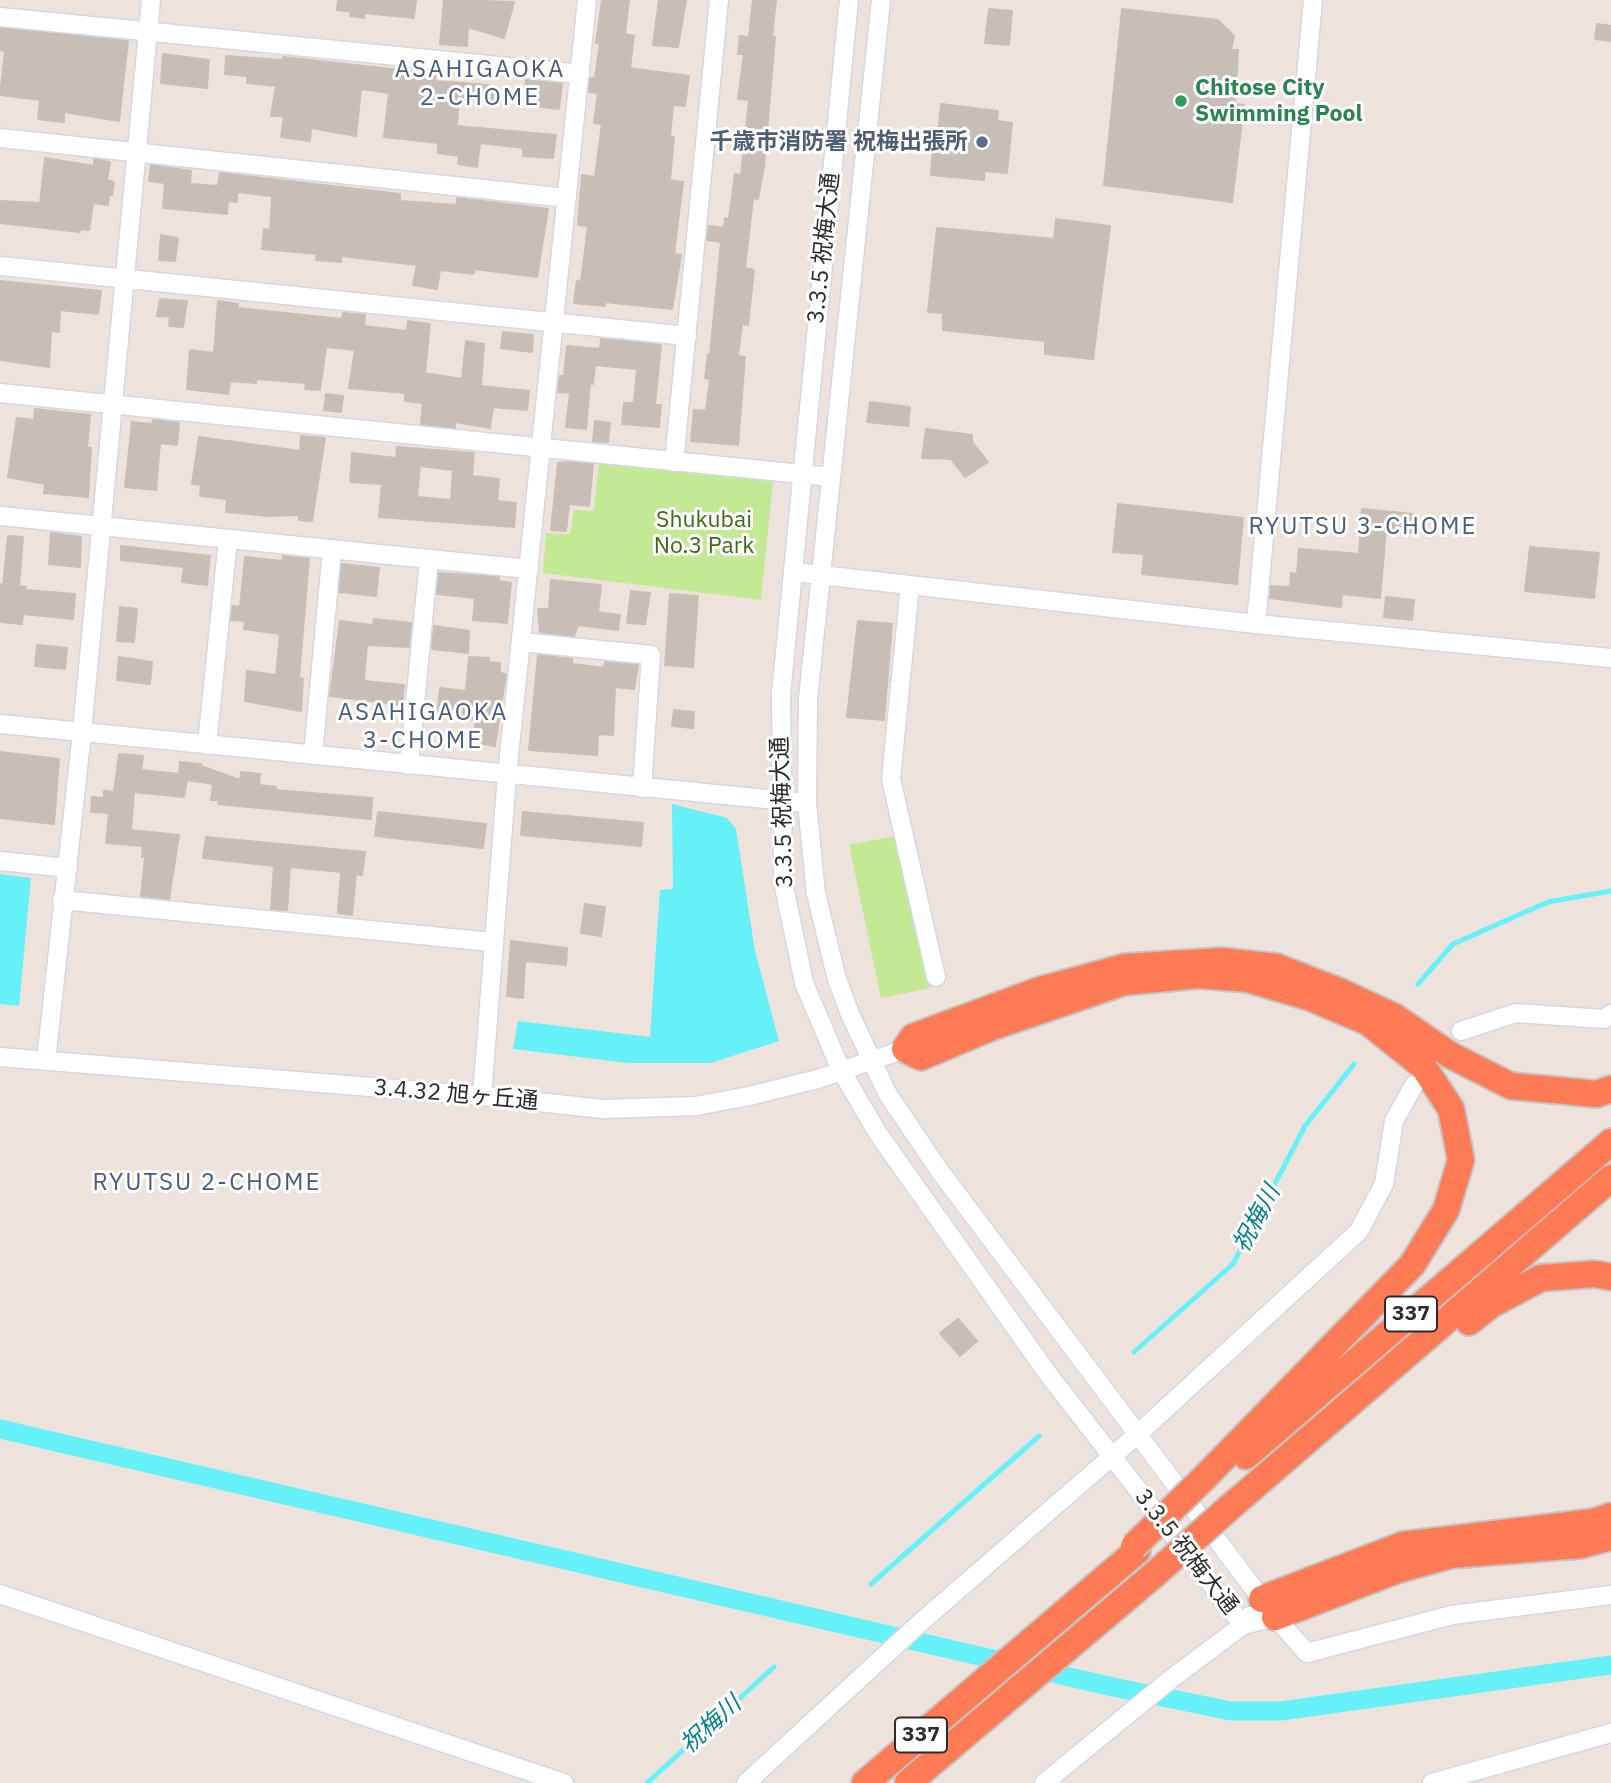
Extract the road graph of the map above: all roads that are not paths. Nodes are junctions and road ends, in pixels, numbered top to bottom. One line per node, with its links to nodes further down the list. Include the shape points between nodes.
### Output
1 (151, 0): 8 (street)
2 (587, 0): 9 (street)
3 (719, 0): 16 (street)
4 (849, 0): 21 (street, 3.3.5 祝梅大通)
5 (881, 0): 22 (street, 3.3.5 祝梅大通)
6 (1313, 0): 32 (street)
7 (0, 17): 8 (street)
8 (148, 32): 9 (street); 11 (street)
9 (580, 74): 12 (street)
10 (0, 138): 11 (street)
11 (137, 152): 12 (street); 14 (street)
12 (567, 198): 15 (street)
13 (0, 266): 14 (street)
14 (125, 278): 15 (street); 18 (street)
15 (554, 322): 16 (street); 19 (street)
16 (687, 335): 20 (street)
17 (0, 393): 18 (street)
18 (113, 405): 19 (street); 24 (street)
19 (541, 448): 20 (street); 28 (street)
20 (674, 462): 21 (street)
21 (800, 474): 22 (street); 29 (street, 3.3.5 祝梅大通)
22 (831, 477): 30 (street, 3.3.5 祝梅大通)
23 (0, 516): 24 (street)
24 (102, 526): 25 (street); 36 (street)
25 (228, 539): 26 (street); 37 (street)
26 (332, 549): 27 (street); 38 (street)
27 (429, 559): 28 (street); 39 (street)
28 (529, 569): 33 (street)
29 (794, 572): 30 (street); 42 (street, 3.3.5 祝梅大通, via 781,694)
30 (822, 575): 31 (street); 43 (street, 3.3.5 祝梅大通, via 808,699)
31 (910, 585): 32 (street); 48 (street, via 891,779)
32 (1255, 624): 34 (street)
33 (521, 642): 40 (street); 41 (street, via 651,655)
34 (1611, 659)
35 (0, 724): 36 (street)
36 (82, 732): 37 (street); 45 (street)
37 (207, 745): 38 (street)
38 (313, 755): 39 (street)
39 (409, 765): 40 (street)
40 (507, 775): 41 (street); 47 (street)
41 (642, 788): 42 (street)
42 (779, 803): 43 (street); 55 (street, 3.3.5 祝梅大通, via 783,882 804,983)
43 (807, 803): 53 (street, 3.3.5 祝梅大通, via 816,894 836,979)
44 (0, 861): 45 (street)
45 (68, 868): 46 (street)
46 (62, 900): 47 (street); 54 (street)
47 (492, 942): 58 (street)
48 (936, 977)
49 (1611, 1014): 50 (street, via 1604,1019 1516,1013)
50 (1461, 1031)
51 (905, 1049): 53 (street, 3.4.32 旭ヶ丘通); 57 (highway, via 913,1037 1040,990 1125,967 1221,961 1277,967 1341,992 1393,1016 1450,1055 1511,1086 1597,1094); 65 (highway, via 921,1056 1124,982 1199,975 1248,979 1309,997 1368,1022 1423,1066 1451,1109 1461,1160 1446,1210 1412,1265)
52 (0, 1056): 54 (street, 3.4.32 旭ヶ丘通)
53 (870, 1059): 55 (street, 3.4.32 旭ヶ丘通); 63 (street, 3.3.5 祝梅大通, via 887,1093 939,1170)
54 (46, 1061): 58 (street, 3.4.32 旭ヶ丘通)
55 (841, 1070): 58 (street, 3.4.32 旭ヶ丘通, via 696,1107 603,1109); 64 (street, 3.3.5 祝梅大通, via 920,1196)
56 (1414, 1085): 63 (street, via 1394,1121 1384,1184 1359,1231)
57 (1611, 1089)
58 (482, 1096)
59 (1611, 1142): 65 (highway, 337)
60 (1611, 1178): 62 (highway, 337)
61 (1611, 1277): 62 (highway, 337, via 1595,1273 1541,1278 1492,1304 1456,1332)
62 (1419, 1343): 76 (highway, 337, bridge)
63 (1139, 1433): 64 (street); 70 (street, 3.3.5 祝梅大通)
64 (1111, 1455): 71 (street, 3.3.5 祝梅大通); 74 (street)
65 (1207, 1482): 75 (highway, 337, via 1108,1574)
66 (1611, 1516): 70 (highway, via 1594,1522 1403,1545)
67 (1611, 1536): 70 (highway, via 1581,1545 1451,1555)
68 (0, 1594): 73 (street)
69 (1611, 1595): 70 (street, 3.3.5 祝梅大通, via 1452,1615 1307,1653)
70 (1268, 1608): 71 (street)
71 (1243, 1625): 77 (street)
72 (1611, 1733): 78 (street)
73 (564, 1783)
74 (746, 1783)
75 (865, 1783)
76 (908, 1783)
77 (1044, 1783)
78 (1432, 1783)

